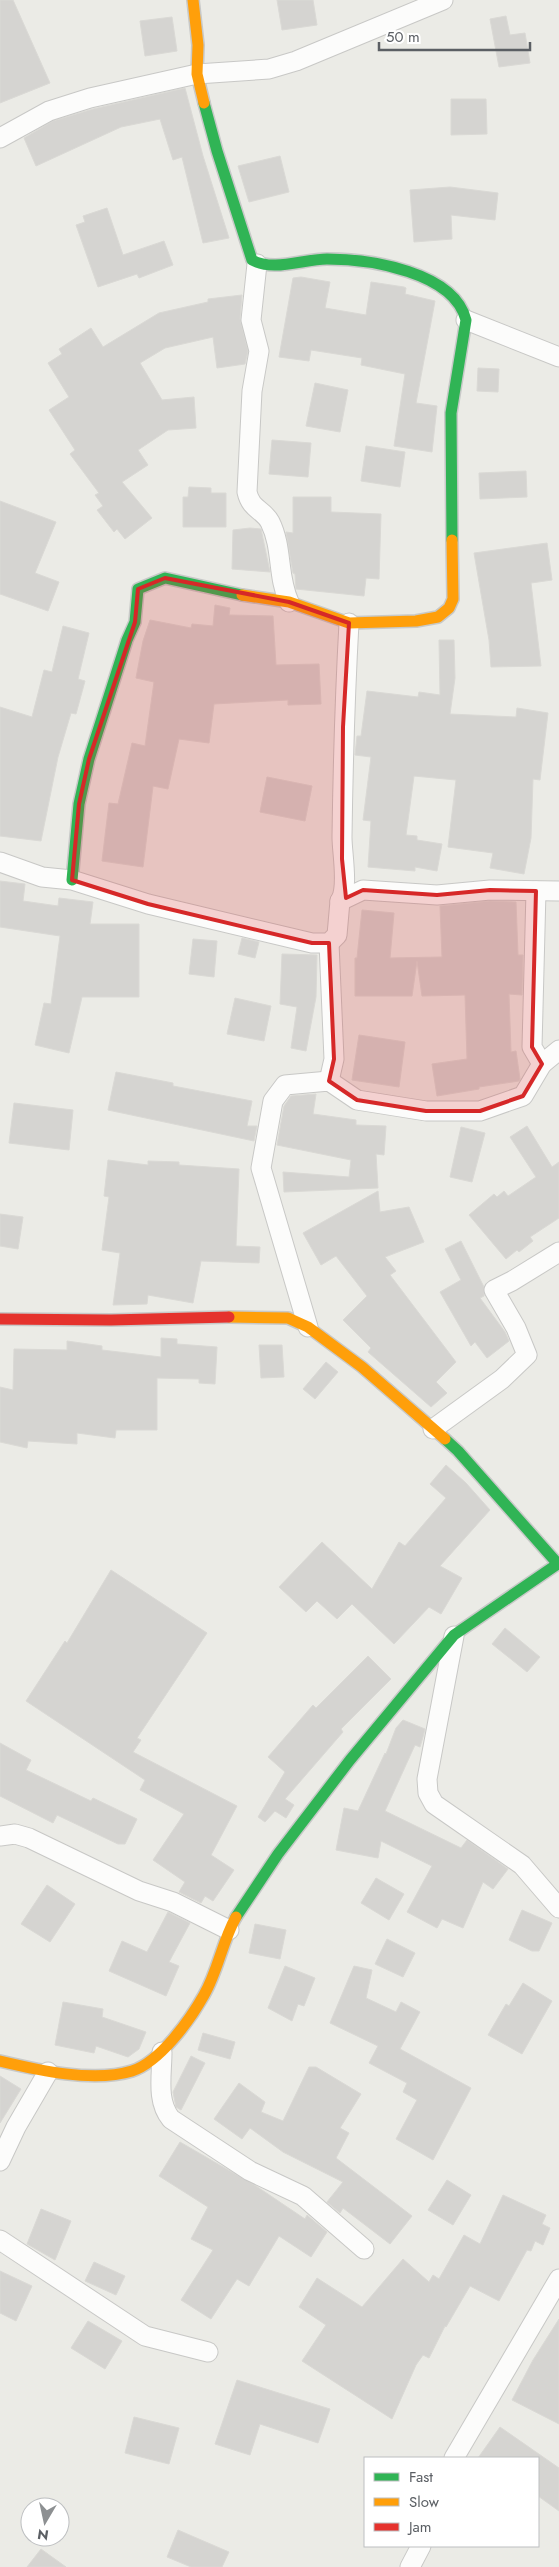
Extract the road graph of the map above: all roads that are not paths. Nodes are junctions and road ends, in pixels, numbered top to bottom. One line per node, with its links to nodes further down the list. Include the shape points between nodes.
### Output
1 (193, 0): 3 (street, via 198,45)
2 (443, 0): 3 (street, via 296,61 269,69)
3 (197, 74): 4 (street, via 90,98 49,111); 5 (street, via 248,250)
4 (0, 138)
5 (257, 264): 6 (street, via 263,266 327,258 382,265 434,281 455,296); 8 (street, via 251,320 259,351 252,392 247,492 249,503 269,520 278,542 282,586)
6 (466, 320): 7 (street); 9 (street, via 451,413 453,600 438,617 416,621)
7 (559, 357)
8 (288, 602): 9 (street); 11 (street, via 208,589 165,578 138,589 135,622 89,759 79,804)
9 (349, 623): 14 (street, via 343,727 342,859 345,893)
10 (0, 862): 11 (street, via 42,877)
11 (72, 880): 15 (street, via 157,907 312,942)
12 (536, 891): 13 (street); 14 (street, via 490,890 437,895 363,890); 17 (street, via 532,1046)
13 (559, 891)
14 (340, 901): 15 (street, via 337,935)
15 (329, 943): 18 (street, via 334,1059)
16 (559, 1050): 17 (street)
17 (542, 1064): 18 (street, via 522,1096 480,1110 426,1111 357,1100)
18 (329, 1081): 21 (street, via 285,1085 273,1101 261,1168)
19 (559, 1252): 22 (street, via 494,1290 527,1355 502,1379)
20 (0, 1319): 21 (street, via 265,1316 288,1318)
21 (308, 1327): 22 (street, via 362,1367)
22 (433, 1429): 23 (street, via 464,1458)
23 (558, 1564): 24 (street)
24 (454, 1635): 26 (street, via 427,1779 428,1793 434,1804 522,1865); 27 (street, via 350,1760 278,1854)
25 (0, 1836): 27 (street, via 15,1834 38,1841 139,1891 173,1902)
26 (559, 1908)
27 (229, 1930): 28 (street, via 205,1994)
28 (162, 2052): 30 (street, via 133,2071 105,2075); 33 (street, via 161,2102 171,2119 250,2171 303,2196)
29 (0, 2061): 30 (street)
30 (48, 2072): 31 (street)
31 (0, 2161)
32 (0, 2240): 35 (street, via 145,2336)
33 (364, 2249)
34 (559, 2279): 36 (street)
35 (208, 2352)
36 (455, 2457)
37 (420, 2547): 38 (street)
38 (410, 2567)

